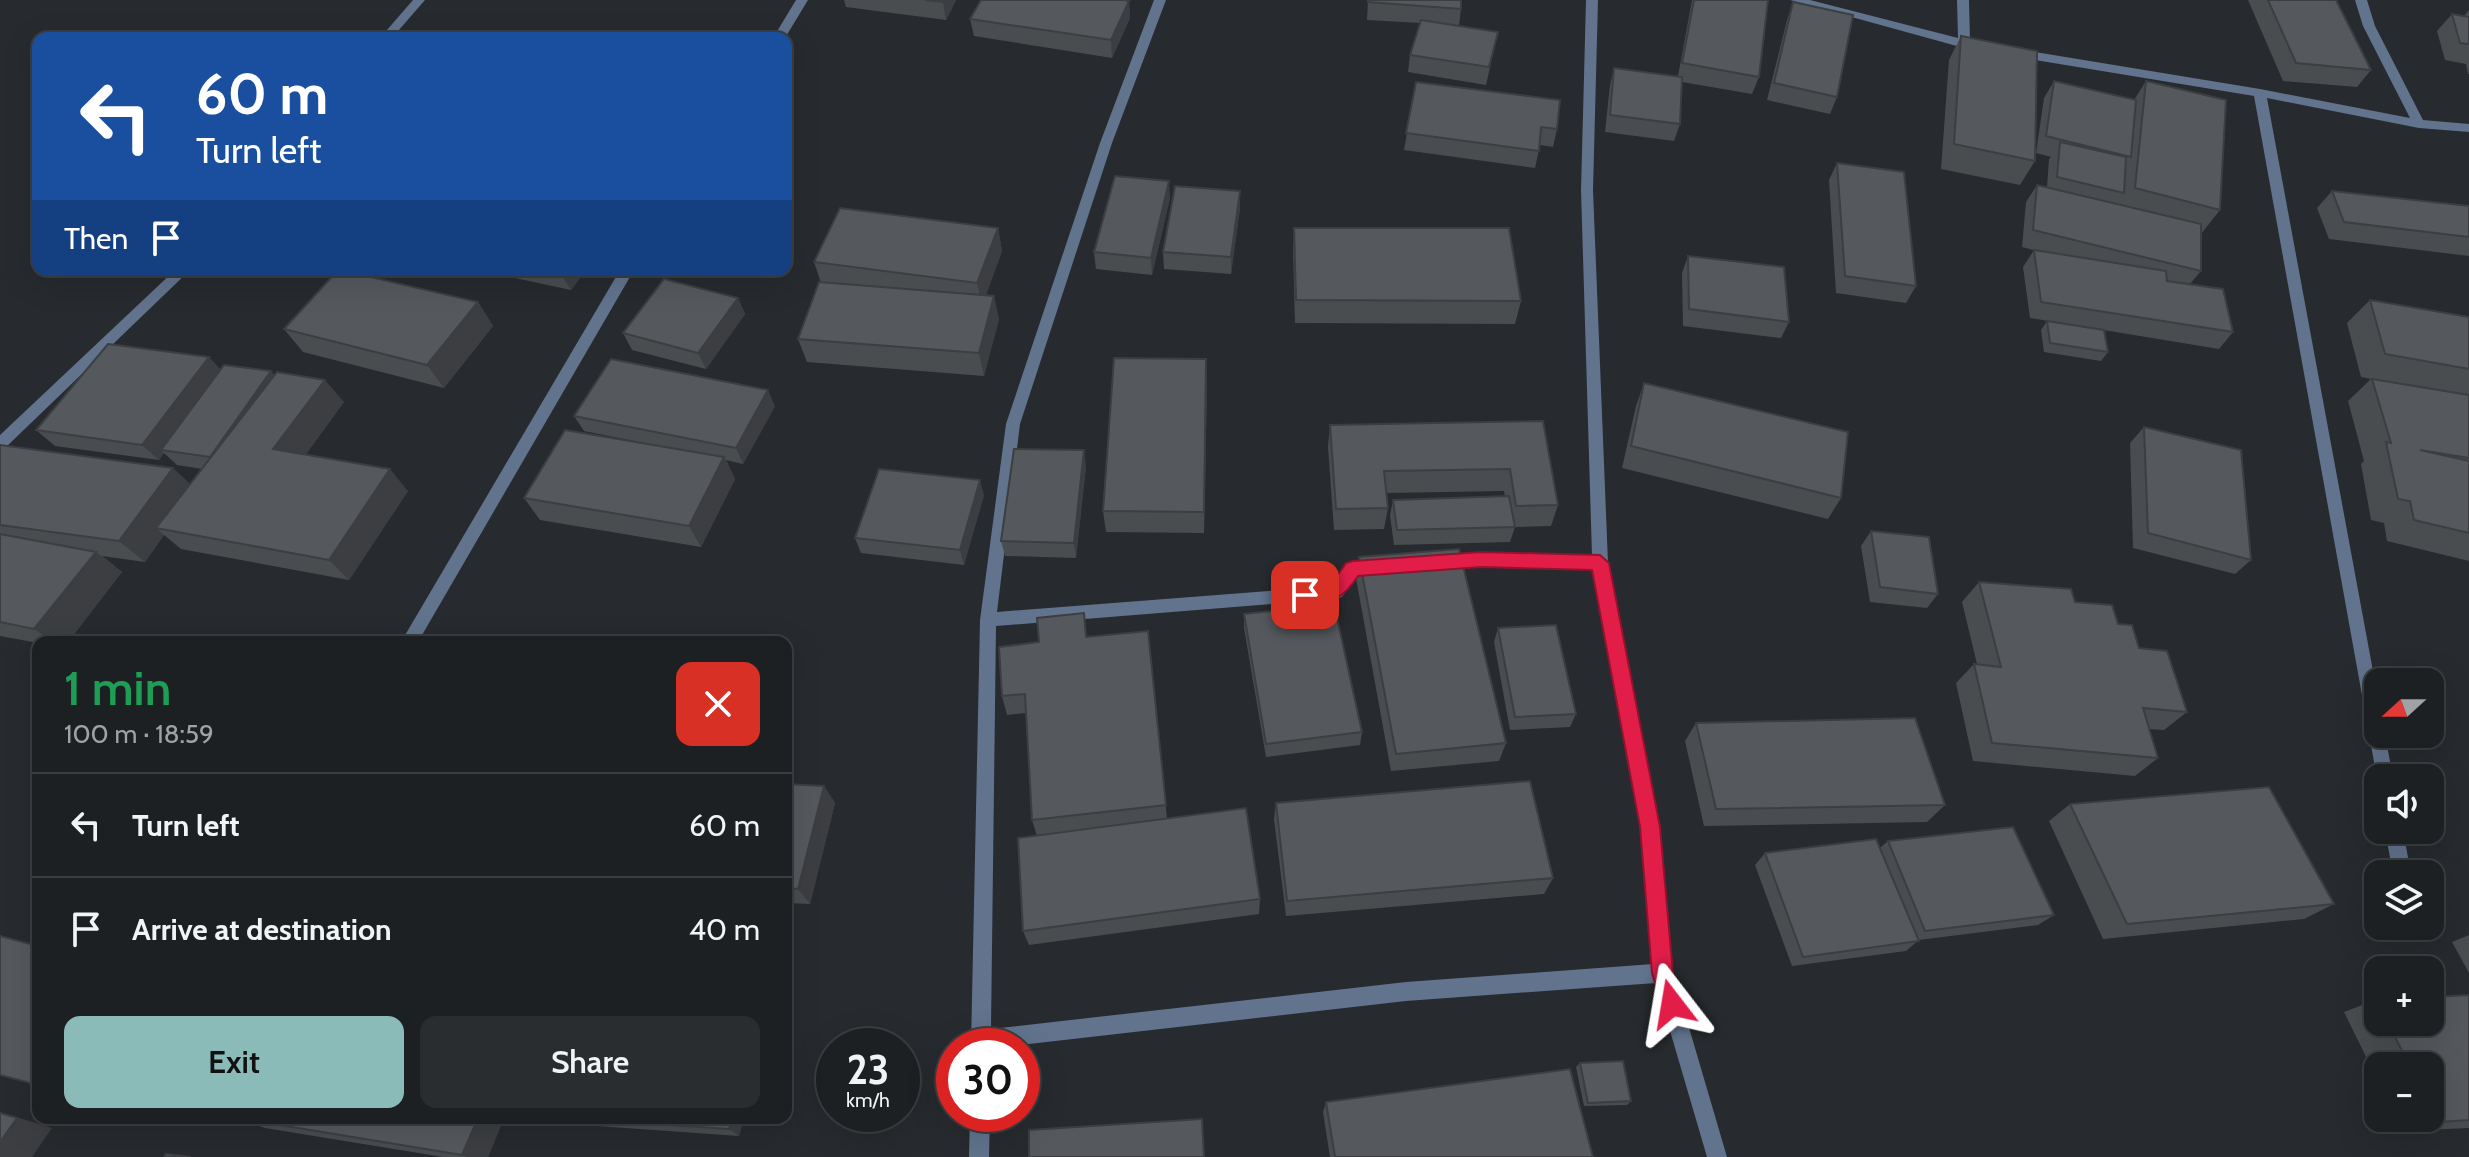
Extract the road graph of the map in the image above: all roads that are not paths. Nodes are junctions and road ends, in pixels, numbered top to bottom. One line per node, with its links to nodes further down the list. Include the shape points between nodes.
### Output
1 (419, 0): 8 (street)
2 (802, 0): 9 (street)
3 (1160, 0): 20 (street, via 1106,143 1013,424)
4 (1592, 0): 17 (street, via 1587,190)
5 (1796, 0): 10 (street)
6 (1963, 0): 10 (street)
7 (2361, 0): 12 (street)
8 (391, 32)
9 (783, 32)
10 (1964, 44): 11 (street)
11 (2260, 93): 12 (street); 22 (street)
12 (2419, 124): 13 (street)
13 (2469, 128)
14 (177, 276): 16 (street)
15 (623, 276): 21 (street)
16 (0, 444)
17 (1600, 563): 18 (street, via 1481,559); 23 (street, via 1650,827)
18 (1424, 564)
19 (1396, 566): 20 (street, via 1353,569 1336,592)
20 (988, 620): 24 (street)
21 (413, 636)
22 (2381, 764)
23 (1663, 973): 25 (street, via 1340,998); 28 (street)
24 (981, 1028)
25 (1040, 1036)
26 (980, 1132): 27 (street)
27 (979, 1157)
28 (1717, 1157)

